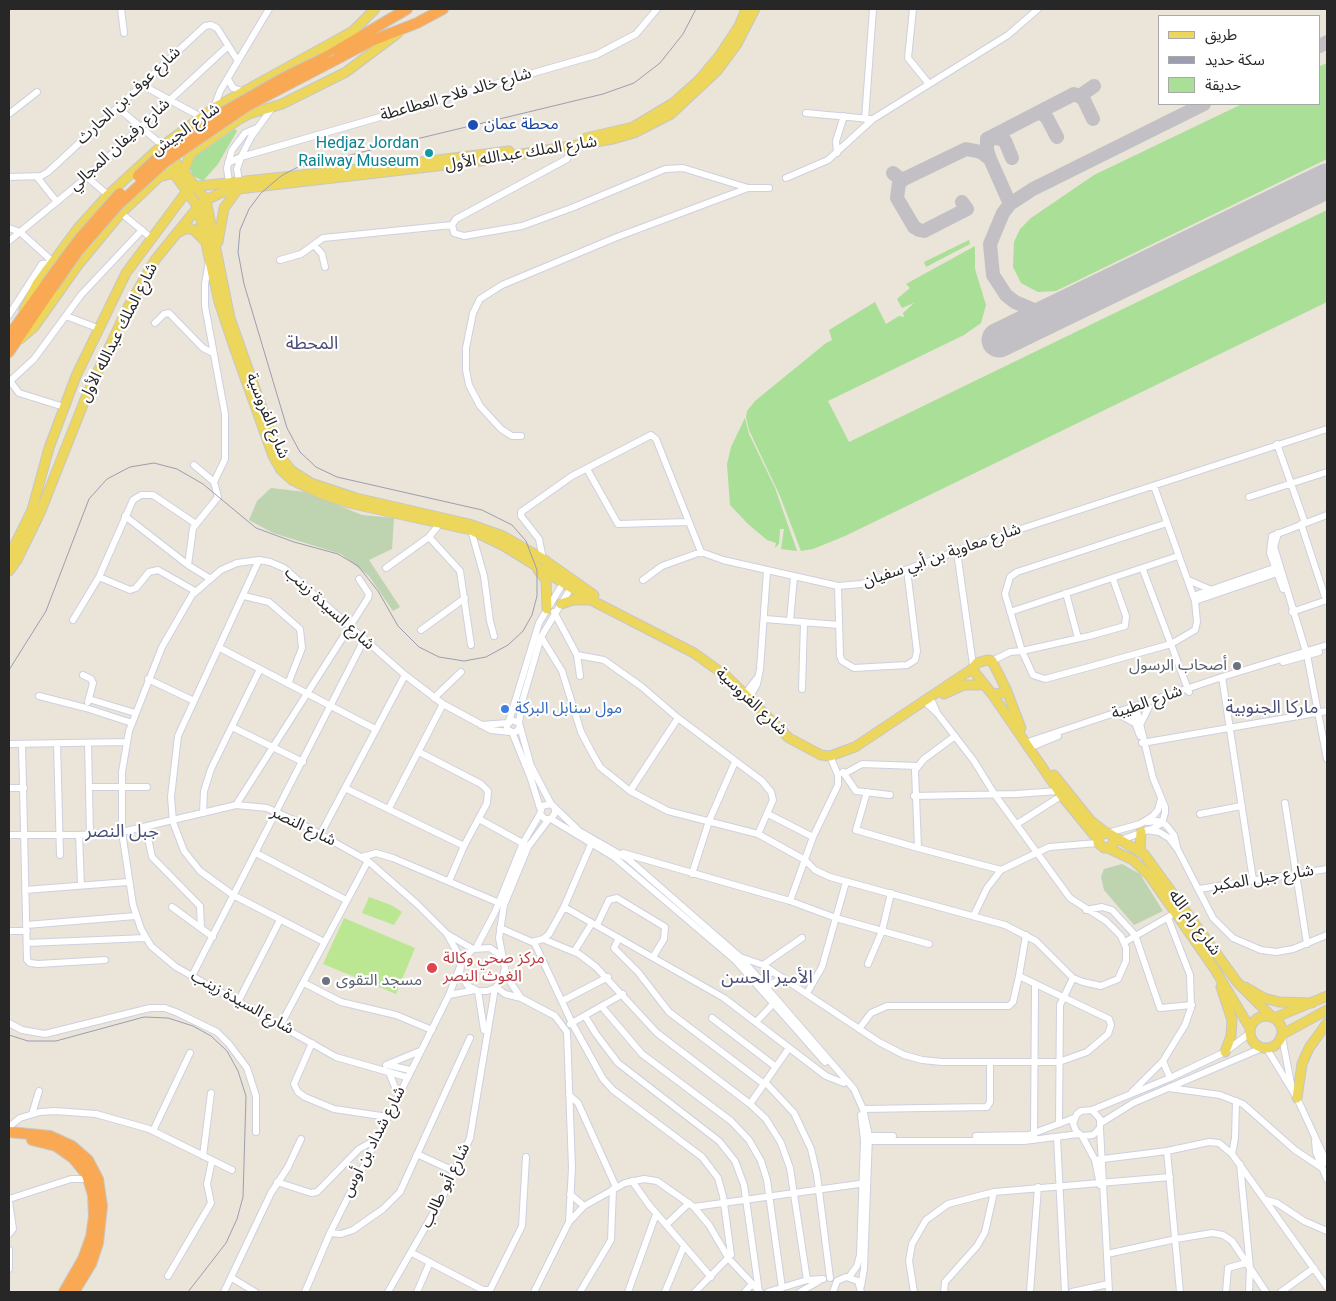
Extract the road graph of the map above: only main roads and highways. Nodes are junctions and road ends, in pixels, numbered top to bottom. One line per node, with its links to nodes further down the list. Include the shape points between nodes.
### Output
1 (375, 9): 7 (main road)
2 (407, 9): 7 (highway, شارع الجيش)
3 (443, 9): 6 (highway, شارع الجيش)
4 (746, 9): 8 (main road, شارع الملك عبدالله الأول, via 720,55 700,79 673,103 633,127)
5 (754, 9): 8 (main road, شارع الملك عبدالله الأول, via 726,61 671,114 621,138)
6 (407, 27): 10 (main road, via 355,67 272,108 243,116 191,154); 18 (highway, شارع الجيش, bridge, via 371,41 246,106 165,162 119,204 78,251)
7 (364, 29): 9 (main road, via 242,91); 18 (highway, شارع الجيش, bridge, via 324,58 206,122 155,160 107,205)
8 (573, 144): 11 (main road, شارع الملك عبدالله الأول, via 414,170)
9 (160, 148): 10 (main road, شارع الفروسية); 18 (main road, via 108,195 78,228 52,262)
10 (179, 173): 12 (main road, شارع الفروسية); 19 (main road, via 159,177 121,213 78,265 34,327)
11 (239, 185): 12 (main road, شارع الملك عبدالله الأول, via 229,182); 13 (main road, شارع الملك عبدالله الأول); 17 (main road, via 221,215)
12 (190, 188): 13 (main road, شارع الفروسية); 14 (main road, شارع الفروسية); 21 (main road, شارع الملك عبدالله الأول, via 126,273 76,376 44,464)
13 (206, 200): 14 (main road, شارع الملك عبدالله الأول); 17 (main road, شارع الفروسية)
14 (198, 207): 15 (main road, شارع الملك عبدالله الأول); 16 (main road, شارع الفروسية)
15 (174, 235): 16 (main road, via 185,229 196,230); 21 (main road, شارع الملك عبدالله الأول, via 155,260 126,313)
16 (207, 250): 17 (main road, شارع الفروسية)
17 (213, 257): 22 (main road, شارع الفروسية, via 273,439 286,463 299,476 329,490)
18 (42, 284): 19 (highway, شارع الجيش); 19 (highway, شارع الجيش)
19 (12, 339): 20 (highway, شارع الجيش)
20 (9, 352)
21 (36, 512): 24 (main road, شارع الملك عبدالله الأول); 25 (main road, شارع الملك عبدالله الأول, via 17,560)
22 (442, 520): 23 (main road, شارع الفروسية); 23 (main road, شارع الفروسية, via 491,531)
23 (530, 556): 26 (main road, شارع الفروسية); 26 (main road, شارع الفروسية, via 542,559); 31 (main road, via 546,580)
24 (9, 557)
25 (9, 571)
26 (565, 579): 27 (main road, شارع الفروسية)
27 (573, 585): 28 (main road, شارع الفروسية); 30 (main road, شارع الفروسية)
28 (591, 600): 29 (main road); 30 (main road, شارع الفروسية)
29 (561, 604)
30 (612, 609): 36 (main road, شارع الفروسية, via 716,668 789,738 832,760)
31 (551, 611)
32 (972, 667): 33 (main road, شارع رام الله); 34 (main road, شارع رام الله, via 984,660 992,661); 36 (main road)
33 (984, 685): 35 (main road, شارع رام الله); 36 (main road, via 964,685)
34 (1006, 689): 35 (main road); 37 (main road, شارع رام الله, via 1016,720)
35 (992, 694): 37 (main road, شارع رام الله)
36 (926, 702)
37 (1029, 745): 38 (main road, شارع رام الله)
38 (1063, 793): 40 (main road, شارع رام الله); 40 (main road, شارع رام الله, via 1098,841 1100,835)
39 (1143, 829): 41 (main road)
40 (1111, 839): 41 (main road, شارع رام الله); 42 (main road, شارع رام الله, via 1143,868 1171,915)
41 (1140, 850): 43 (main road, شارع رام الله)
42 (1214, 968): 49 (main road, شارع رام الله); 51 (main road, via 1232,1020)
43 (1237, 982): 45 (main road, via 1271,1000); 47 (main road, شارع رام الله)
44 (1327, 996): 45 (main road)
45 (1312, 1003): 47 (main road)
46 (1327, 1010): 50 (main road)
47 (1272, 1017): 49 (main road, via 1259,1018); 50 (main road, via 1280,1025)
48 (1327, 1024): 52 (main road, via 1309,1048 1302,1064)
49 (1250, 1030): 50 (main road, via 1253,1042 1264,1049 1276,1045)
50 (1282, 1036)
51 (1225, 1052)
52 (1297, 1098)
53 (9, 1132): 56 (highway, via 50,1136 72,1146 88,1160 98,1179 102,1206 98,1243 91,1264)
54 (9, 1139): 55 (highway, via 56,1146 68,1153 89,1179 94,1207 93,1229 83,1259)
55 (64, 1292)
56 (74, 1292)

